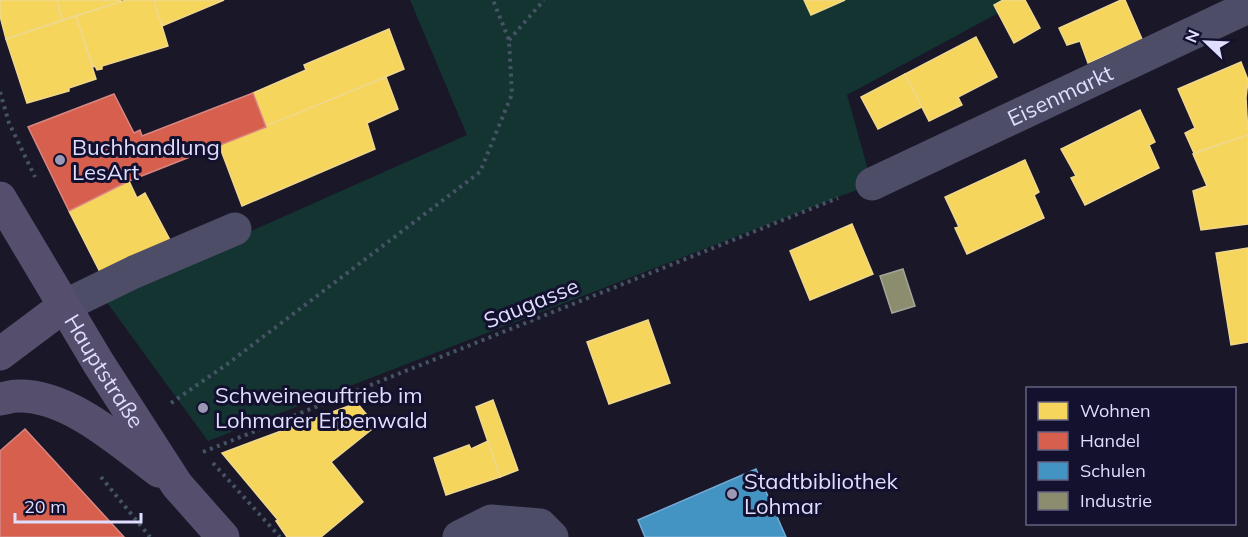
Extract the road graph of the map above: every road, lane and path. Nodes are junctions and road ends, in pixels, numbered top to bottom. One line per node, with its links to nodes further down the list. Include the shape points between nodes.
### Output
1 (494, 0): 4 (path)
2 (544, 0): 4 (path)
3 (1248, 7): 5 (lane, Eisenmarkt)
4 (509, 40): 11 (path, via 512,94 480,172)
5 (872, 184): 14 (path, Saugasse, via 203,452)
6 (0, 198): 8 (main road, Hauptstraße)
7 (235, 229): 8 (lane)
8 (64, 306): 9 (main road); 12 (main road, Hauptstraße)
9 (0, 354)
10 (0, 399): 12 (main road, via 18,396 53,402 91,419)
11 (171, 403)
12 (177, 485): 13 (main road, Hauptstraße)
13 (214, 534)
14 (280, 537)
15 (459, 537): 16 (lane, via 491,521 540,525)
16 (552, 537)

